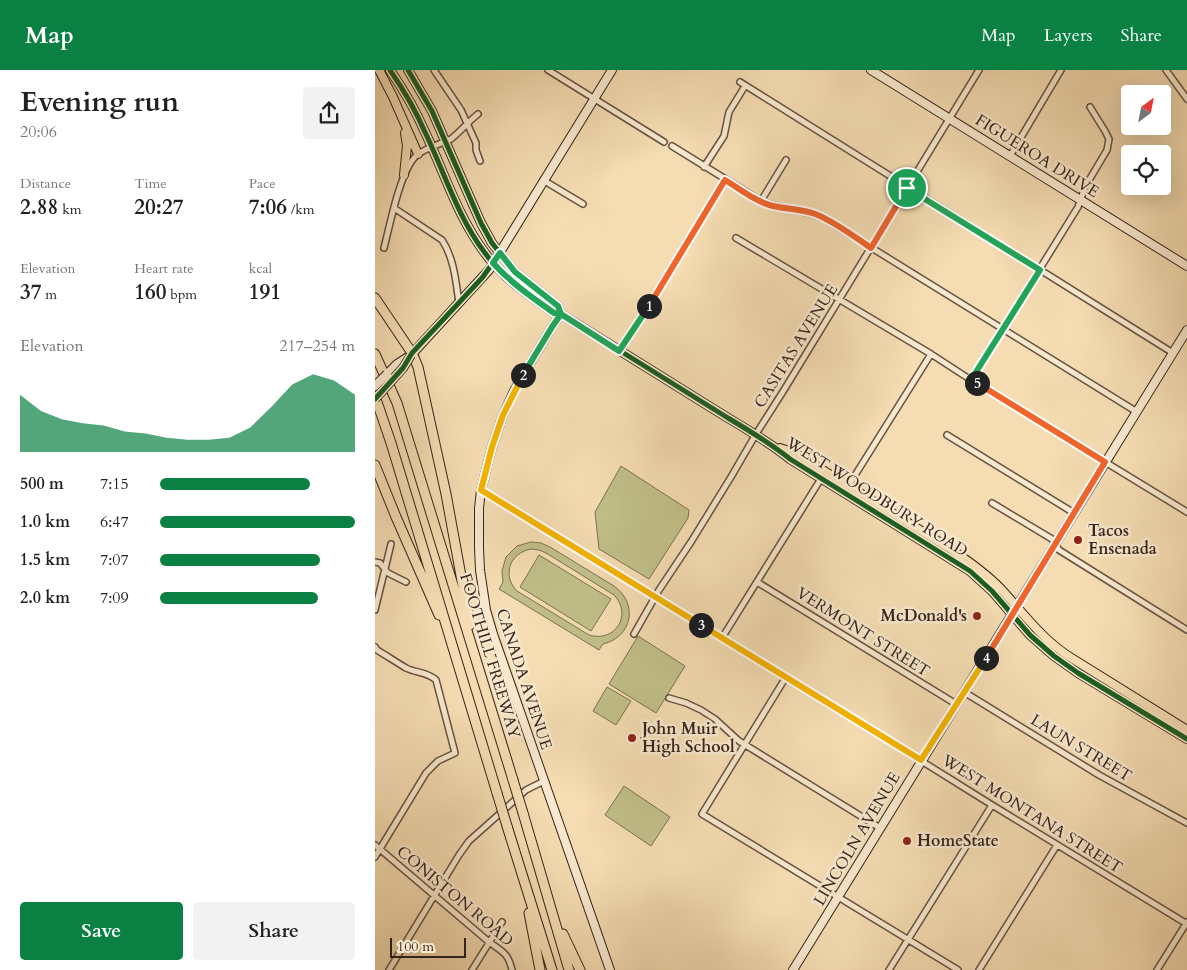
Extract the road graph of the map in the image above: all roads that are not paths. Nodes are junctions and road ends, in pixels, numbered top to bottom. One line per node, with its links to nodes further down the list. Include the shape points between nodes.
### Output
1 (379, 70): 19 (main road)
2 (391, 70): 39 (main road, WEST WOODBURY ROAD, via 424,130 465,222)
3 (408, 70): 38 (main road, WEST WOODBURY ROAD, via 432,111 491,243)
4 (434, 70): 18 (street)
5 (547, 70): 13 (street)
6 (612, 70): 13 (street)
7 (871, 70): 17 (street, FIGUEROA DRIVE)
8 (979, 70): 17 (street, CASITAS AVENUE)
9 (1061, 70): 23 (street)
10 (1165, 70): 14 (street)
11 (740, 82): 12 (street)
12 (745, 86): 26 (street, via 729,112 724,136); 30 (street)
13 (594, 99): 20 (street); 28 (street)
14 (1187, 99)
15 (1090, 107): 31 (street, via 1109,139 1107,150)
16 (478, 114): 18 (street)
17 (949, 118): 23 (street, FIGUEROA DRIVE); 30 (street, CASITAS AVENUE)
18 (467, 123): 22 (street, bridge, via 451,139); 25 (street)
19 (405, 126): 22 (main road); 27 (main road)
20 (664, 142)
21 (672, 146): 26 (street)
22 (418, 154): 27 (street)
23 (1010, 156): 31 (street, FIGUEROA DRIVE)
24 (785, 160): 32 (street)
25 (480, 161)
26 (704, 167): 29 (street)
27 (404, 175): 34 (street)
28 (543, 180): 33 (street); 38 (street)
29 (725, 180): 32 (street); 48 (street)
30 (907, 188): 37 (street, CASITAS AVENUE); 41 (street)
31 (1081, 199): 40 (street, FIGUEROA DRIVE); 41 (street)
32 (761, 201): 37 (street, via 771,206 815,214)
33 (583, 204)
34 (394, 208): 36 (street); 44 (street, via 435,234 447,247)
35 (735, 238): 43 (street)
36 (384, 248)
37 (871, 248): 43 (street, CASITAS AVENUE); 46 (street)
38 (500, 253): 39 (street); 45 (main road, WEST WOODBURY ROAD, via 515,272 558,306)
39 (493, 263): 44 (street); 45 (main road, WEST WOODBURY ROAD, via 535,299 554,313)
40 (1187, 266)
41 (1040, 270): 46 (street); 49 (street)
42 (375, 298): 51 (highway)
43 (839, 299): 52 (street); 57 (street, CASITAS AVENUE)
44 (459, 303): 51 (street)
45 (561, 314): 48 (main road, WEST WOODBURY ROAD); 62 (street, CANADA AVENUE, via 503,415)
46 (1003, 328): 53 (street); 56 (street)
47 (1187, 330): 49 (street, LINCOLN AVENUE)
48 (619, 351): 57 (main road, WEST WOODBURY ROAD)
49 (1173, 352): 56 (street, LINCOLN AVENUE)
50 (375, 354): 82 (highway, FOOTHILL FREEWAY, via 397,403)
51 (412, 354): 54 (street, bridge); 55 (street, bridge); 82 (highway, via 418,368 444,486)
52 (931, 354): 53 (street); 63 (street)
53 (971, 380): 59 (street)
54 (375, 386)
55 (375, 398): 81 (highway, FOOTHILL FREEWAY)
56 (1137, 412): 59 (street, LINCOLN AVENUE)
57 (756, 434): 61 (main road, WEST WOODBURY ROAD, via 790,459); 73 (street, CASITAS AVENUE)
58 (947, 435): 66 (street)
59 (1105, 462): 65 (street); 66 (street, LINCOLN AVENUE)
60 (375, 465): 81 (highway)
61 (823, 475): 63 (main road, WEST WOODBURY ROAD); 72 (street)
62 (481, 490): 73 (street, WEST MONTANA STREET); 91 (street, CANADA AVENUE, via 479,548 486,610)
63 (846, 490): 74 (main road, WEST WOODBURY ROAD, via 973,564); 76 (main road, WEST WOODBURY ROAD, via 970,571)
64 (992, 503): 68 (street, via 1052,539)
65 (1187, 512)
66 (1074, 513): 68 (street, LINCOLN AVENUE)
67 (391, 544): 70 (street)
68 (1055, 545): 74 (street, LINCOLN AVENUE); 77 (street)
69 (375, 562): 70 (street)
70 (385, 567): 71 (street); 75 (street)
71 (405, 582)
72 (757, 582): 79 (street); 86 (street, VERMONT STREET)
73 (655, 597): 78 (street, CASITAS AVENUE); 79 (street, WEST MONTANA STREET)
74 (1017, 607): 76 (street, LINCOLN AVENUE); 87 (main road, WEST WOODBURY ROAD, via 1038,631 1070,658)
75 (375, 610)
76 (1012, 614): 84 (street, LINCOLN AVENUE); 88 (main road, WEST WOODBURY ROAD, via 1035,640 1060,660)
77 (1187, 630)
78 (634, 634)
79 (722, 638): 83 (street, WEST MONTANA STREET)
80 (375, 647): 97 (street, via 406,668 436,680 455,753 438,761 427,773)
81 (456, 655): 99 (highway, FOOTHILL FREEWAY, bridge)
82 (476, 662): 102 (highway, FOOTHILL FREEWAY, bridge)
83 (786, 677): 89 (street); 90 (street, WEST MONTANA STREET)
84 (964, 692): 86 (street, LINCOLN AVENUE); 93 (street, LAUN STREET, via 1099,775)
85 (669, 698): 89 (street, via 708,715)
86 (956, 704): 90 (street, LINCOLN AVENUE)
87 (1187, 730)
88 (1187, 739)
89 (745, 744): 94 (street); 101 (street, via 702,814)
90 (921, 760): 92 (street, WEST MONTANA STREET); 94 (street, LINCOLN AVENUE)
91 (544, 781): 100 (street, via 526,790 469,841); 114 (street, CANADA AVENUE)
92 (992, 805): 96 (street, WEST MONTANA STREET); 105 (street)
93 (1187, 822)
94 (880, 828): 101 (street, LINCOLN AVENUE)
95 (375, 845): 97 (street, CONISTON ROAD)
96 (1057, 845): 104 (street, WEST MONTANA STREET); 118 (street)
97 (380, 849): 98 (street); 100 (street, CONISTON ROAD)
98 (375, 857)
99 (522, 876): 110 (highway); 111 (highway, FOOTHILL FREEWAY)
100 (435, 895): 106 (street, CONISTON ROAD); 107 (street)
101 (838, 896): 105 (street); 115 (street, LINCOLN AVENUE)
102 (550, 907): 112 (highway, FOOTHILL FREEWAY); 113 (highway)
103 (502, 922): 106 (street)
104 (1187, 923): 119 (street)
105 (908, 939): 116 (street); 117 (street)
106 (489, 942): 108 (street); 109 (street, CONISTON ROAD, via 506,954)
107 (389, 970)
108 (472, 970)
109 (512, 970)
110 (540, 970)
111 (552, 970)
112 (569, 970)
113 (580, 970)
114 (610, 970)
115 (793, 970)
116 (889, 970)
117 (958, 970)
118 (979, 970)
119 (1157, 970)

